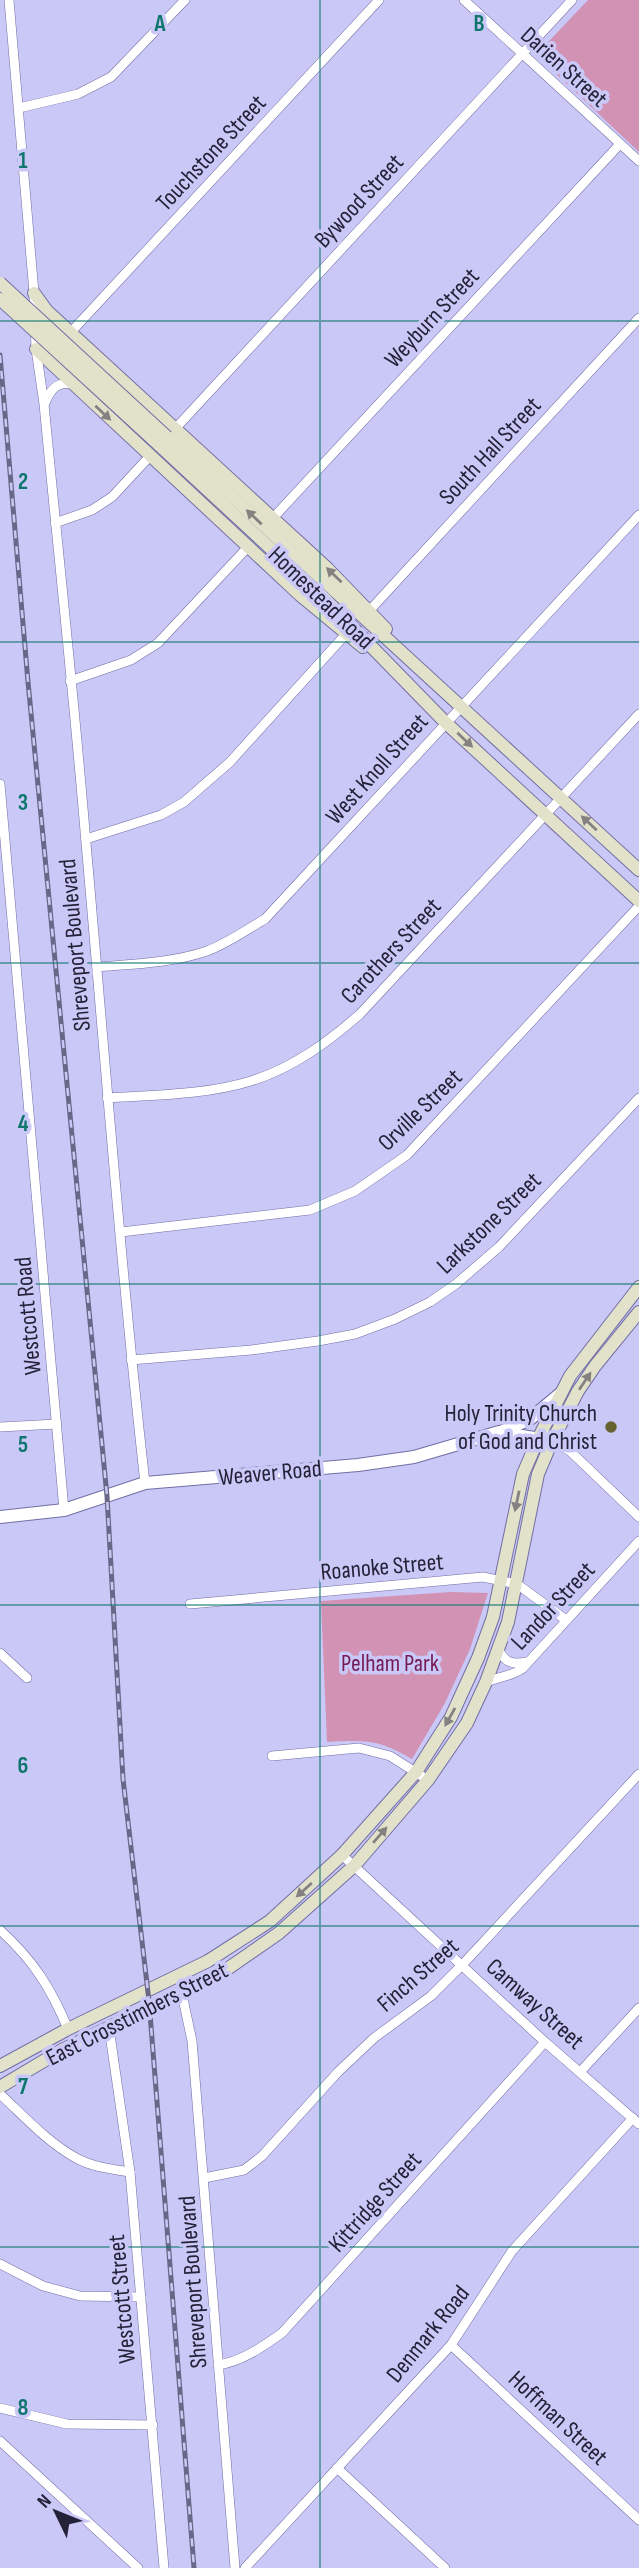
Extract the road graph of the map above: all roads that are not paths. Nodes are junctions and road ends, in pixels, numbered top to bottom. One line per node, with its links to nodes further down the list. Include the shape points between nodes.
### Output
1 (9, 0): 7 (street)
2 (185, 0): 7 (street, via 111,77 78,94)
3 (379, 0): 15 (street, Touchstone Street)
4 (464, 0): 6 (street, Darien Street)
5 (572, 0): 6 (street, Bywood Street)
6 (522, 55): 8 (street, Darien Street); 19 (street, Bywood Street)
7 (19, 108): 11 (street)
8 (620, 144): 9 (street, Darien Street); 22 (street, Weyburn Street)
9 (639, 161)
10 (0, 283): 19 (main road, Homestead Road, bridge)
11 (34, 293): 13 (main road)
12 (0, 299): 19 (main road, Homestead Road, bridge)
13 (41, 312): 15 (main road); 16 (street, Shreveport Boulevard)
14 (639, 318): 25 (street, South Hall Street)
15 (71, 332): 19 (main road)
16 (36, 349): 17 (main road); 18 (street, Shreveport Boulevard)
17 (72, 384): 18 (street, via 51,390); 20 (main road, one-way to 20)
18 (44, 404): 23 (street, Shreveport Boulevard)
19 (166, 437): 22 (main road); 27 (main road, Homestead Road, one-way to 19); 28 (main road, Homestead Road)
20 (150, 456): 23 (street, via 112,497 92,510); 24 (main road)
21 (639, 515): 30 (street, West Knoll Street)
22 (273, 518): 25 (main road, one-way to 22)
23 (55, 523): 29 (street, Shreveport Boulevard)
24 (248, 547): 26 (main road); 29 (street, via 158,643 131,660)
25 (370, 610): 27 (main road)
26 (346, 634): 28 (main road); 36 (street, via 230,762 184,802)
27 (414, 661): 30 (main road, Homestead Road)
28 (400, 674): 32 (main road, Homestead Road)
29 (70, 681): 36 (street, Shreveport Boulevard)
30 (462, 706): 32 (street, West Knoll Street); 34 (main road, Homestead Road)
31 (639, 714): 34 (street, Carothers Street)
32 (446, 723): 35 (main road, Homestead Road, one-way to 35); 39 (street, West Knoll Street, via 265,919 205,951 157,962)
33 (0, 784): 47 (street, Westcott Road)
34 (561, 797): 35 (street, Carothers Street); 37 (main road, Homestead Road, one-way to 34)
35 (544, 814): 38 (main road, Homestead Road); 40 (street, Carothers Street, via 360,1014 301,1059 252,1081 189,1093)
36 (86, 839): 39 (street, Shreveport Boulevard)
37 (639, 870)
38 (639, 903): 42 (street, Orville Street, via 407,1155 355,1191 310,1210)
39 (97, 967): 40 (street, Shreveport Boulevard)
40 (107, 1098): 42 (street, Shreveport Boulevard)
41 (639, 1098): 45 (street, Larkstone Street, via 499,1247 430,1302 355,1334 251,1350)
42 (121, 1232): 45 (street, Shreveport Boulevard)
43 (639, 1287): 46 (main road, via 582,1357)
44 (639, 1312): 50 (main road, one-way to 44, via 589,1374)
45 (131, 1360): 51 (street, Shreveport Boulevard)
46 (560, 1394): 49 (street, via 530,1419); 50 (main road)
47 (57, 1424): 48 (street); 52 (street, Westcott Road)
48 (0, 1427)
49 (499, 1432): 50 (street, Weaver Road); 51 (street, Weaver Road, via 414,1457 369,1464)
50 (546, 1439): 54 (street, via 570,1451); 56 (main road, East Crosstimbers Street, one-way to 56, via 523,1474); 57 (main road, East Crosstimbers Street)
51 (145, 1483): 52 (street, Weaver Road)
52 (64, 1510): 53 (street, Weaver Road)
53 (0, 1517)
54 (639, 1517)
55 (639, 1542): 59 (street, Landor Street)
56 (500, 1580): 57 (street, Roanoke Street); 58 (street, Roanoke Street, via 483,1577); 66 (main road, East Crosstimbers Street, one-way to 66, via 478,1658 451,1717)
57 (517, 1584): 59 (street, Roanoke Street); 60 (main road, East Crosstimbers Street)
58 (190, 1604)
59 (566, 1620): 62 (street, Landor Street)
60 (498, 1649): 62 (street, via 508,1662); 64 (main road, East Crosstimbers Street)
61 (0, 1653): 63 (street)
62 (526, 1662): 64 (street, Landor Street, via 515,1674)
63 (27, 1678)
64 (486, 1682): 68 (main road, East Crosstimbers Street, via 467,1723)
65 (272, 1756): 66 (street, via 359,1748 390,1756)
66 (416, 1772): 68 (street); 69 (main road, East Crosstimbers Street)
67 (639, 1774): 72 (street, Finch Street)
68 (428, 1780): 70 (main road, East Crosstimbers Street, one-way to 68)
69 (342, 1856): 70 (street, Camway Street); 76 (main road, East Crosstimbers Street, one-way to 76, via 270,1921 219,1954)
70 (354, 1866): 72 (street, Camway Street); 73 (main road, East Crosstimbers Street, via 279,1933 220,1974)
71 (0, 1930): 76 (street, via 39,1971)
72 (463, 1964): 77 (street, Camway Street); 84 (street, Finch Street, via 365,2046 262,2156 244,2170)
73 (181, 1994): 75 (main road, East Crosstimbers Street); 84 (street, Shreveport Boulevard, via 190,2026)
74 (639, 2008): 79 (street)
75 (109, 2028): 80 (main road, East Crosstimbers Street); 83 (street, Westcott Street)
76 (68, 2029): 78 (main road, East Crosstimbers Street)
77 (545, 2042): 79 (street, Camway Street); 88 (street, Kittridge Street, via 282,2333 242,2358)
78 (0, 2066)
79 (581, 2071): 82 (street, Camway Street)
80 (0, 2087)
81 (0, 2094): 83 (street, via 78,2159)
82 (636, 2121): 87 (street, Denmark Road, via 512,2251)
83 (130, 2172): 86 (street, Westcott Street)
84 (204, 2178): 88 (street, Shreveport Boulevard)
85 (0, 2264): 86 (street, via 43,2286 80,2296)
86 (141, 2297): 90 (street, Westcott Street)
87 (451, 2345): 92 (street, Denmark Road); 93 (street, Hoffman Street)
88 (218, 2365): 96 (street, Shreveport Boulevard)
89 (0, 2408): 90 (street, via 67,2424)
90 (153, 2425): 95 (street, Westcott Street)
91 (0, 2441): 94 (street)
92 (337, 2468): 97 (street, Denmark Road); 98 (street)
93 (639, 2521)
94 (138, 2568)
95 (164, 2568)
96 (235, 2568)
97 (244, 2568)
98 (445, 2568)

